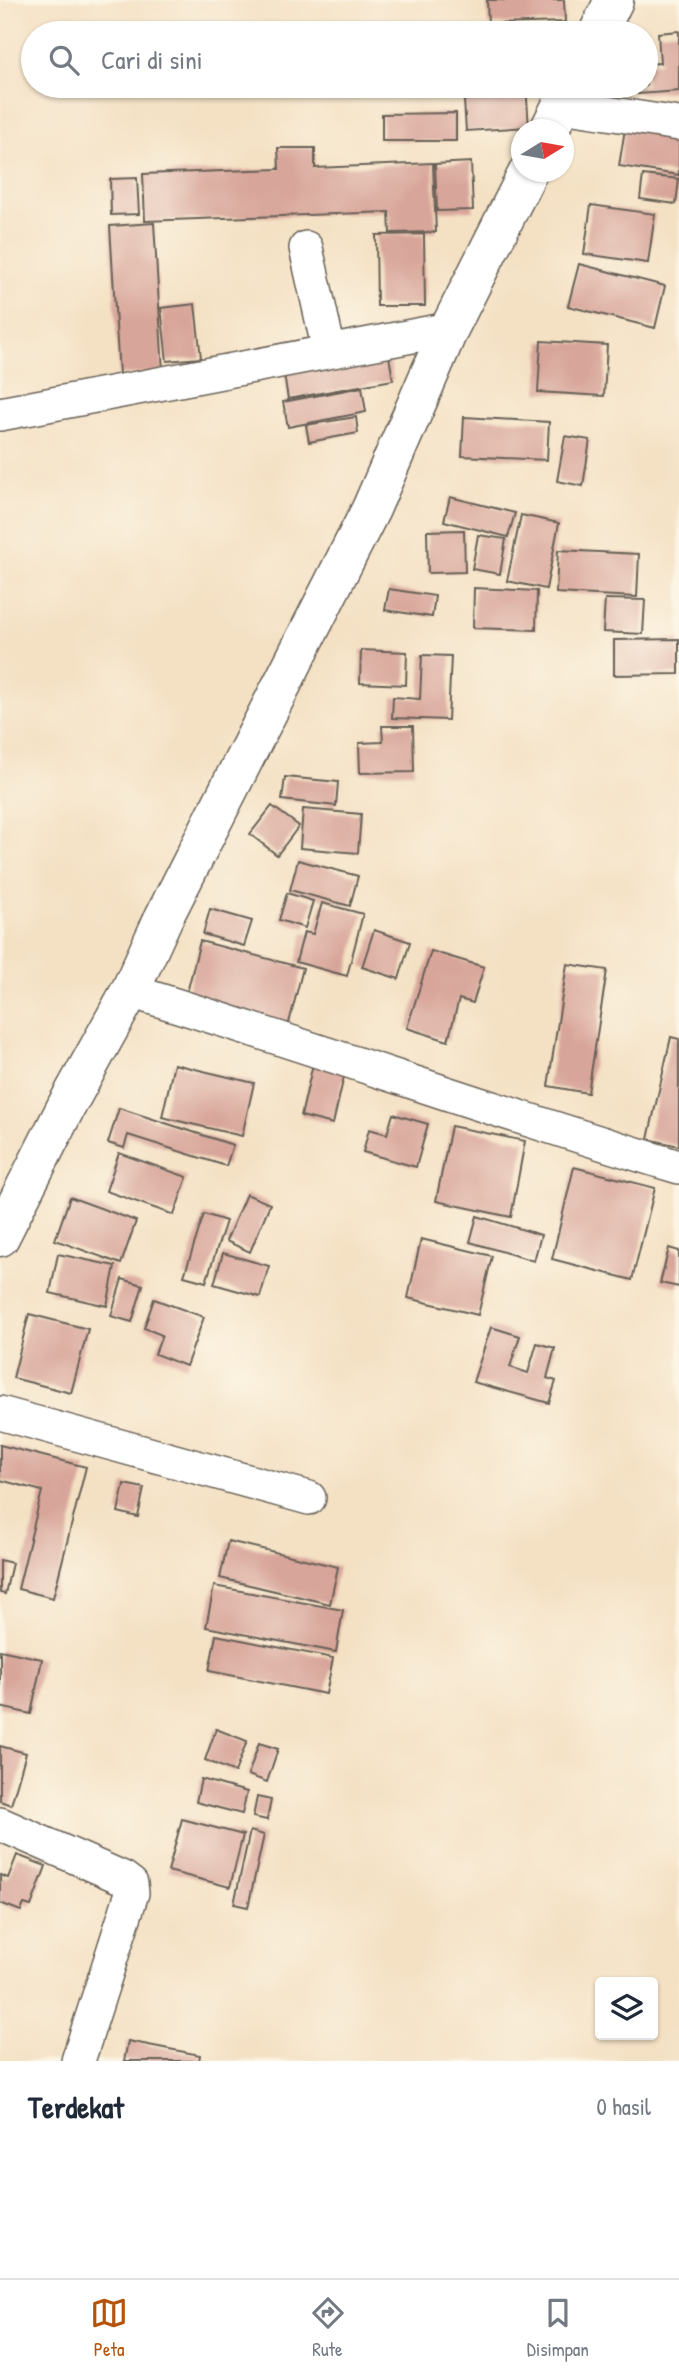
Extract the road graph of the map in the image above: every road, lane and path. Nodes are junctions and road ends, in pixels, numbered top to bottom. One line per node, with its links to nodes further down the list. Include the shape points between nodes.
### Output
1 (614, 0): 2 (highway)
2 (604, 21)
3 (560, 107): 4 (street)
4 (679, 124)
5 (523, 182): 7 (highway)
6 (306, 248): 8 (street)
7 (449, 329): 8 (street); 10 (highway, via 371,509)
8 (329, 351): 9 (street)
9 (0, 414)
10 (130, 991): 11 (street); 12 (highway)
11 (679, 1167)
12 (0, 1237)
13 (0, 1413): 14 (street)
14 (309, 1498)
15 (0, 1824): 16 (street, via 131,1884 132,1893)
16 (78, 2061)

